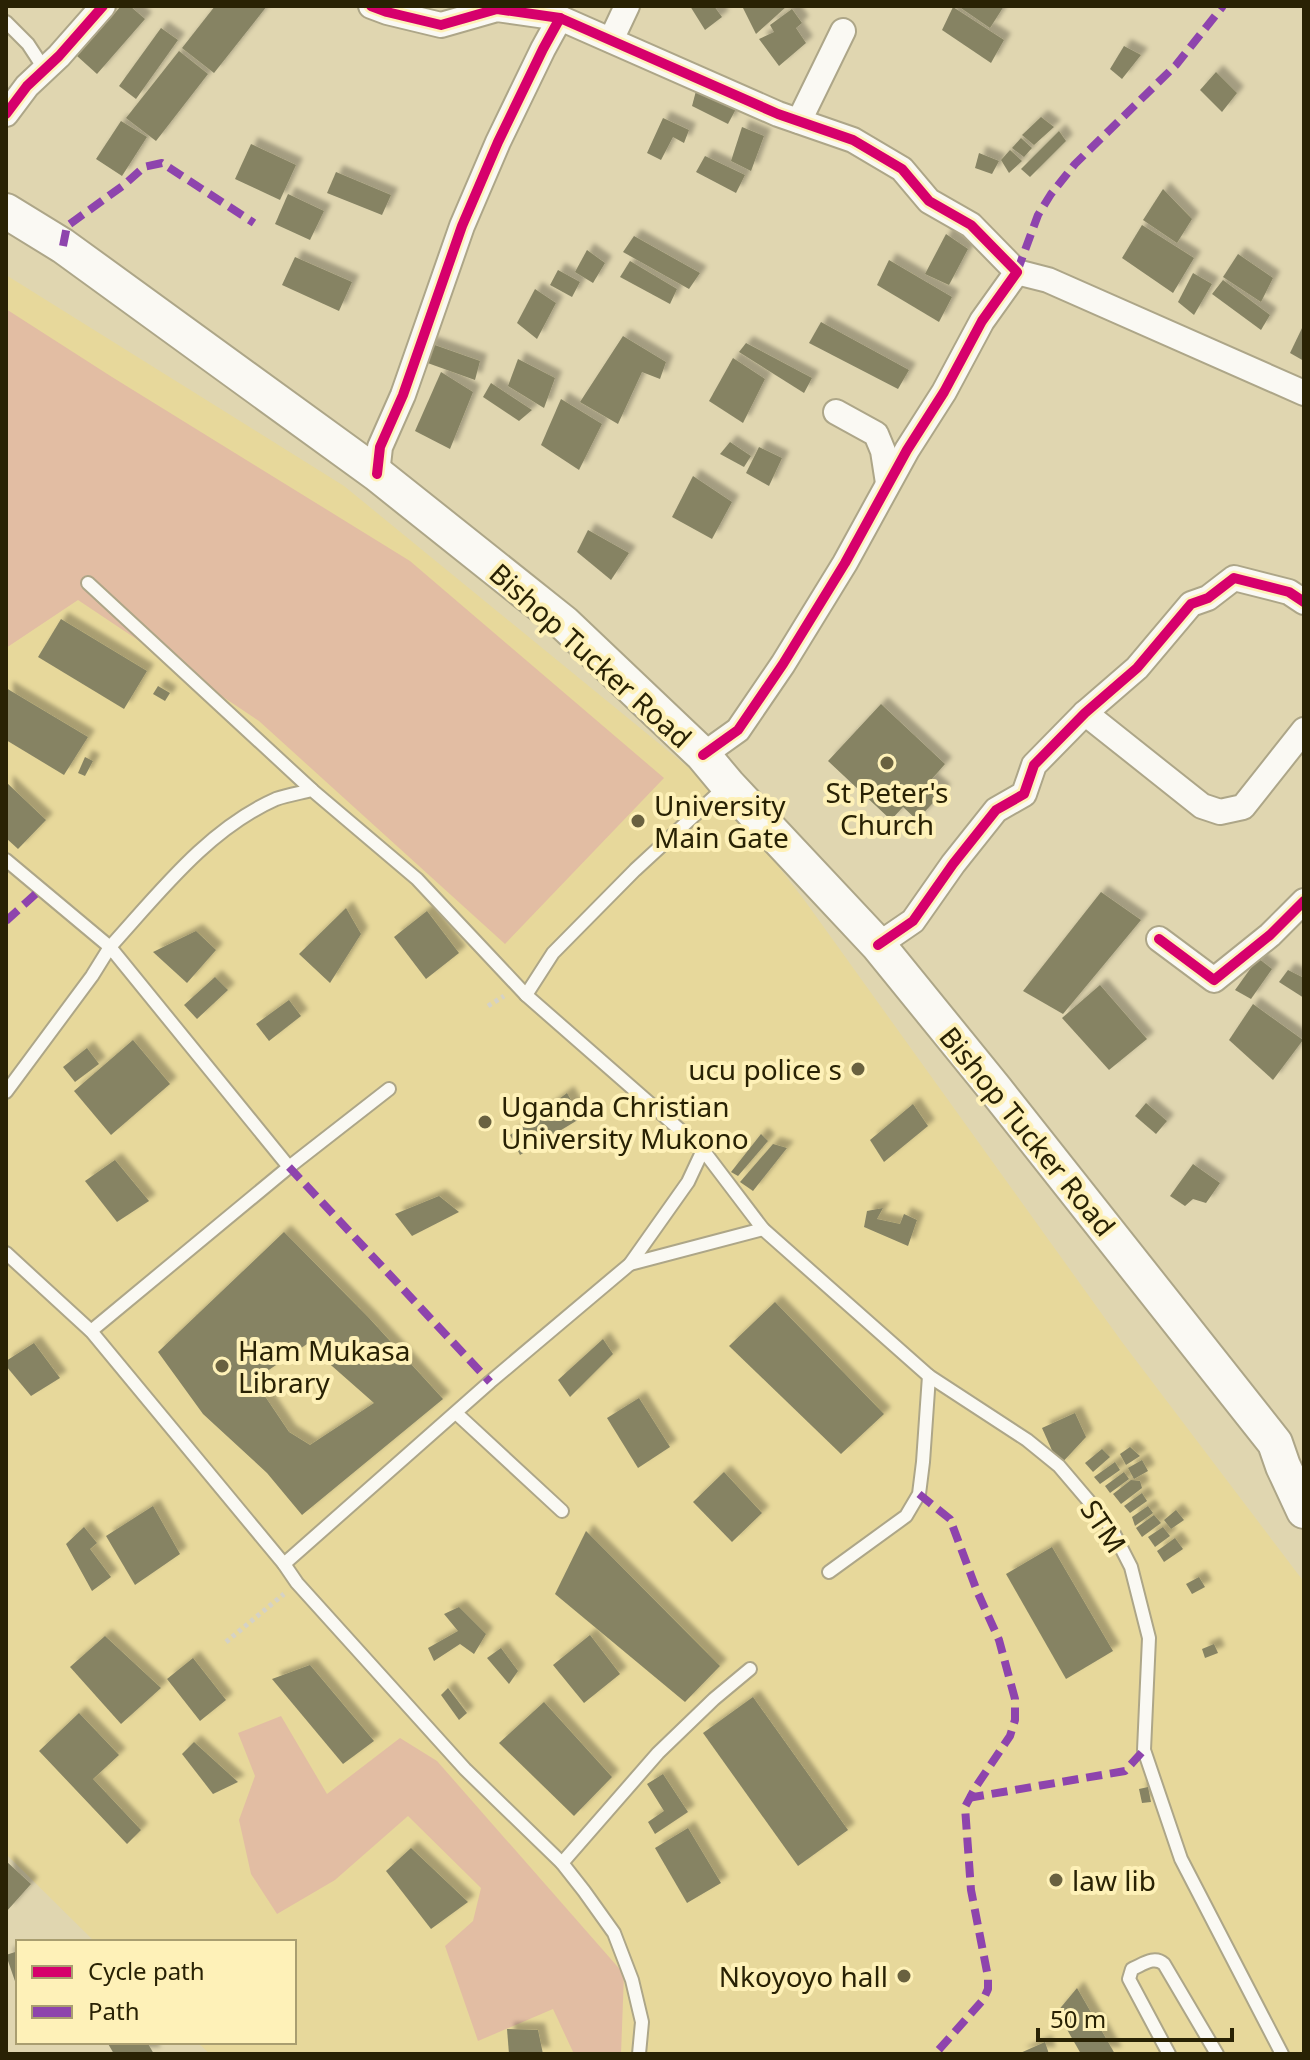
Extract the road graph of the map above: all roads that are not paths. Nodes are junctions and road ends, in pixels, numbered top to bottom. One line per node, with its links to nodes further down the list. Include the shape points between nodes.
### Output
1 (103, 6): 8 (street)
2 (371, 6): 4 (street, via 441,25 497,9)
3 (627, 6): 7 (street)
4 (560, 18): 7 (street); 15 (street, via 462,226 380,447)
5 (6, 22): 8 (lane)
6 (843, 31): 10 (street)
7 (611, 40): 10 (street)
8 (45, 70): 9 (street)
9 (6, 114)
10 (799, 121): 12 (street, via 853,140 902,169 929,201 971,225)
11 (6, 211): 15 (main road, Bishop Tucker Road, via 63,246)
12 (1017, 272): 13 (street, via 1048,280); 16 (street, via 982,321)
13 (1304, 393)
14 (836, 412): 16 (street, via 876,434)
15 (377, 474): 21 (main road, Bishop Tucker Road, via 564,623)
16 (888, 483): 21 (street, via 783,664 738,730)
17 (88, 583): 23 (lane, STM)
18 (1304, 602): 19 (street, via 1289,592 1234,578 1191,604 1137,668)
19 (1085, 713): 20 (street, via 1202,806 1220,812 1243,807); 27 (street, via 1034,765 1024,794 996,810 913,921)
20 (1304, 730)
21 (703, 755): 22 (main road, Bishop Tucker Road)
22 (728, 785): 27 (main road, Bishop Tucker Road); 29 (lane, via 553,953)
23 (312, 790): 28 (lane, via 277,799 207,844); 29 (lane, STM, via 417,879)
24 (6, 860): 28 (lane)
25 (1304, 901): 26 (street, via 1214,980)
26 (1159, 939)
27 (878, 945): 40 (main road, Bishop Tucker Road)
28 (110, 947): 31 (lane); 33 (lane)
29 (526, 995): 32 (lane, STM)
30 (389, 1089): 33 (lane)
31 (6, 1092)
32 (703, 1150): 34 (lane, STM); 36 (lane, via 688,1182)
33 (289, 1167): 37 (lane)
34 (763, 1229): 36 (lane); 38 (lane, STM)
35 (6, 1253): 37 (lane)
36 (630, 1264): 39 (lane)
37 (91, 1331): 43 (lane)
38 (929, 1376): 44 (lane, via 919,1494 906,1516); 50 (lane, STM, via 1059,1466 1110,1526 1131,1567 1149,1638 1144,1750 1181,1859)
39 (456, 1413): 41 (lane); 43 (lane)
40 (1294, 1465): 42 (main road, Bishop Tucker Road)
41 (562, 1511)
42 (1304, 1511)
43 (284, 1564): 46 (lane, via 465,1769)
44 (829, 1572)
45 (750, 1669): 46 (lane, via 658,1753)
46 (562, 1863): 47 (lane, via 614,1933 642,2022)
47 (639, 2054)
48 (1169, 2054): 49 (lane, via 1129,1979 1132,1969 1154,1959 1164,1964)
49 (1217, 2054)
50 (1282, 2054)

